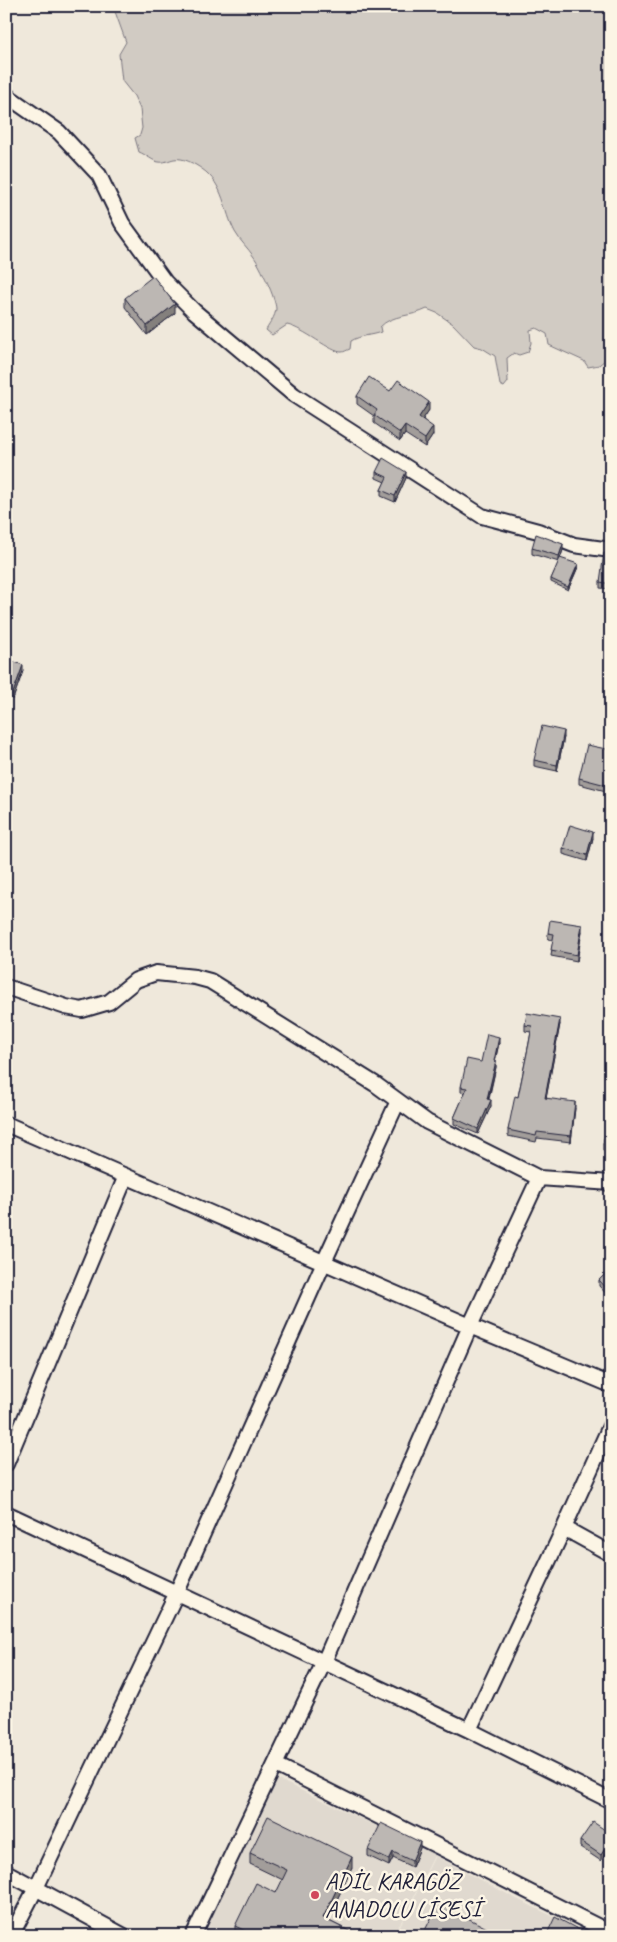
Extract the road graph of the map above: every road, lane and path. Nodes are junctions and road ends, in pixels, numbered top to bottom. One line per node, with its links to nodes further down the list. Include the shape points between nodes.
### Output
1 (6, 95): 2 (street, via 59,132 99,175 122,222 165,282 194,311 294,396 482,516 538,531 574,545)
2 (611, 550)
3 (6, 987): 4 (street, via 82,1010 109,1002 136,980 156,973 210,981)
4 (398, 1101): 7 (street, via 427,1122); 9 (street)
5 (6, 1124): 6 (street)
6 (126, 1176): 9 (street); 13 (street)
7 (539, 1178): 8 (street); 10 (street)
8 (611, 1182)
9 (324, 1262): 10 (street); 17 (street)
10 (470, 1326): 11 (street); 18 (street)
11 (611, 1384)
12 (611, 1424): 15 (street)
13 (6, 1464)
14 (6, 1513): 17 (street)
15 (564, 1528): 16 (street); 19 (street)
16 (611, 1554)
17 (177, 1592): 18 (street); 23 (street)
18 (324, 1662): 19 (street); 20 (street)
19 (469, 1730): 21 (street)
20 (276, 1766): 24 (street); 27 (street)
21 (611, 1801)
22 (6, 1872): 23 (street)
23 (36, 1888): 25 (street); 26 (street)
24 (611, 1933)
25 (11, 1936)
26 (124, 1936)
27 (193, 1936)

